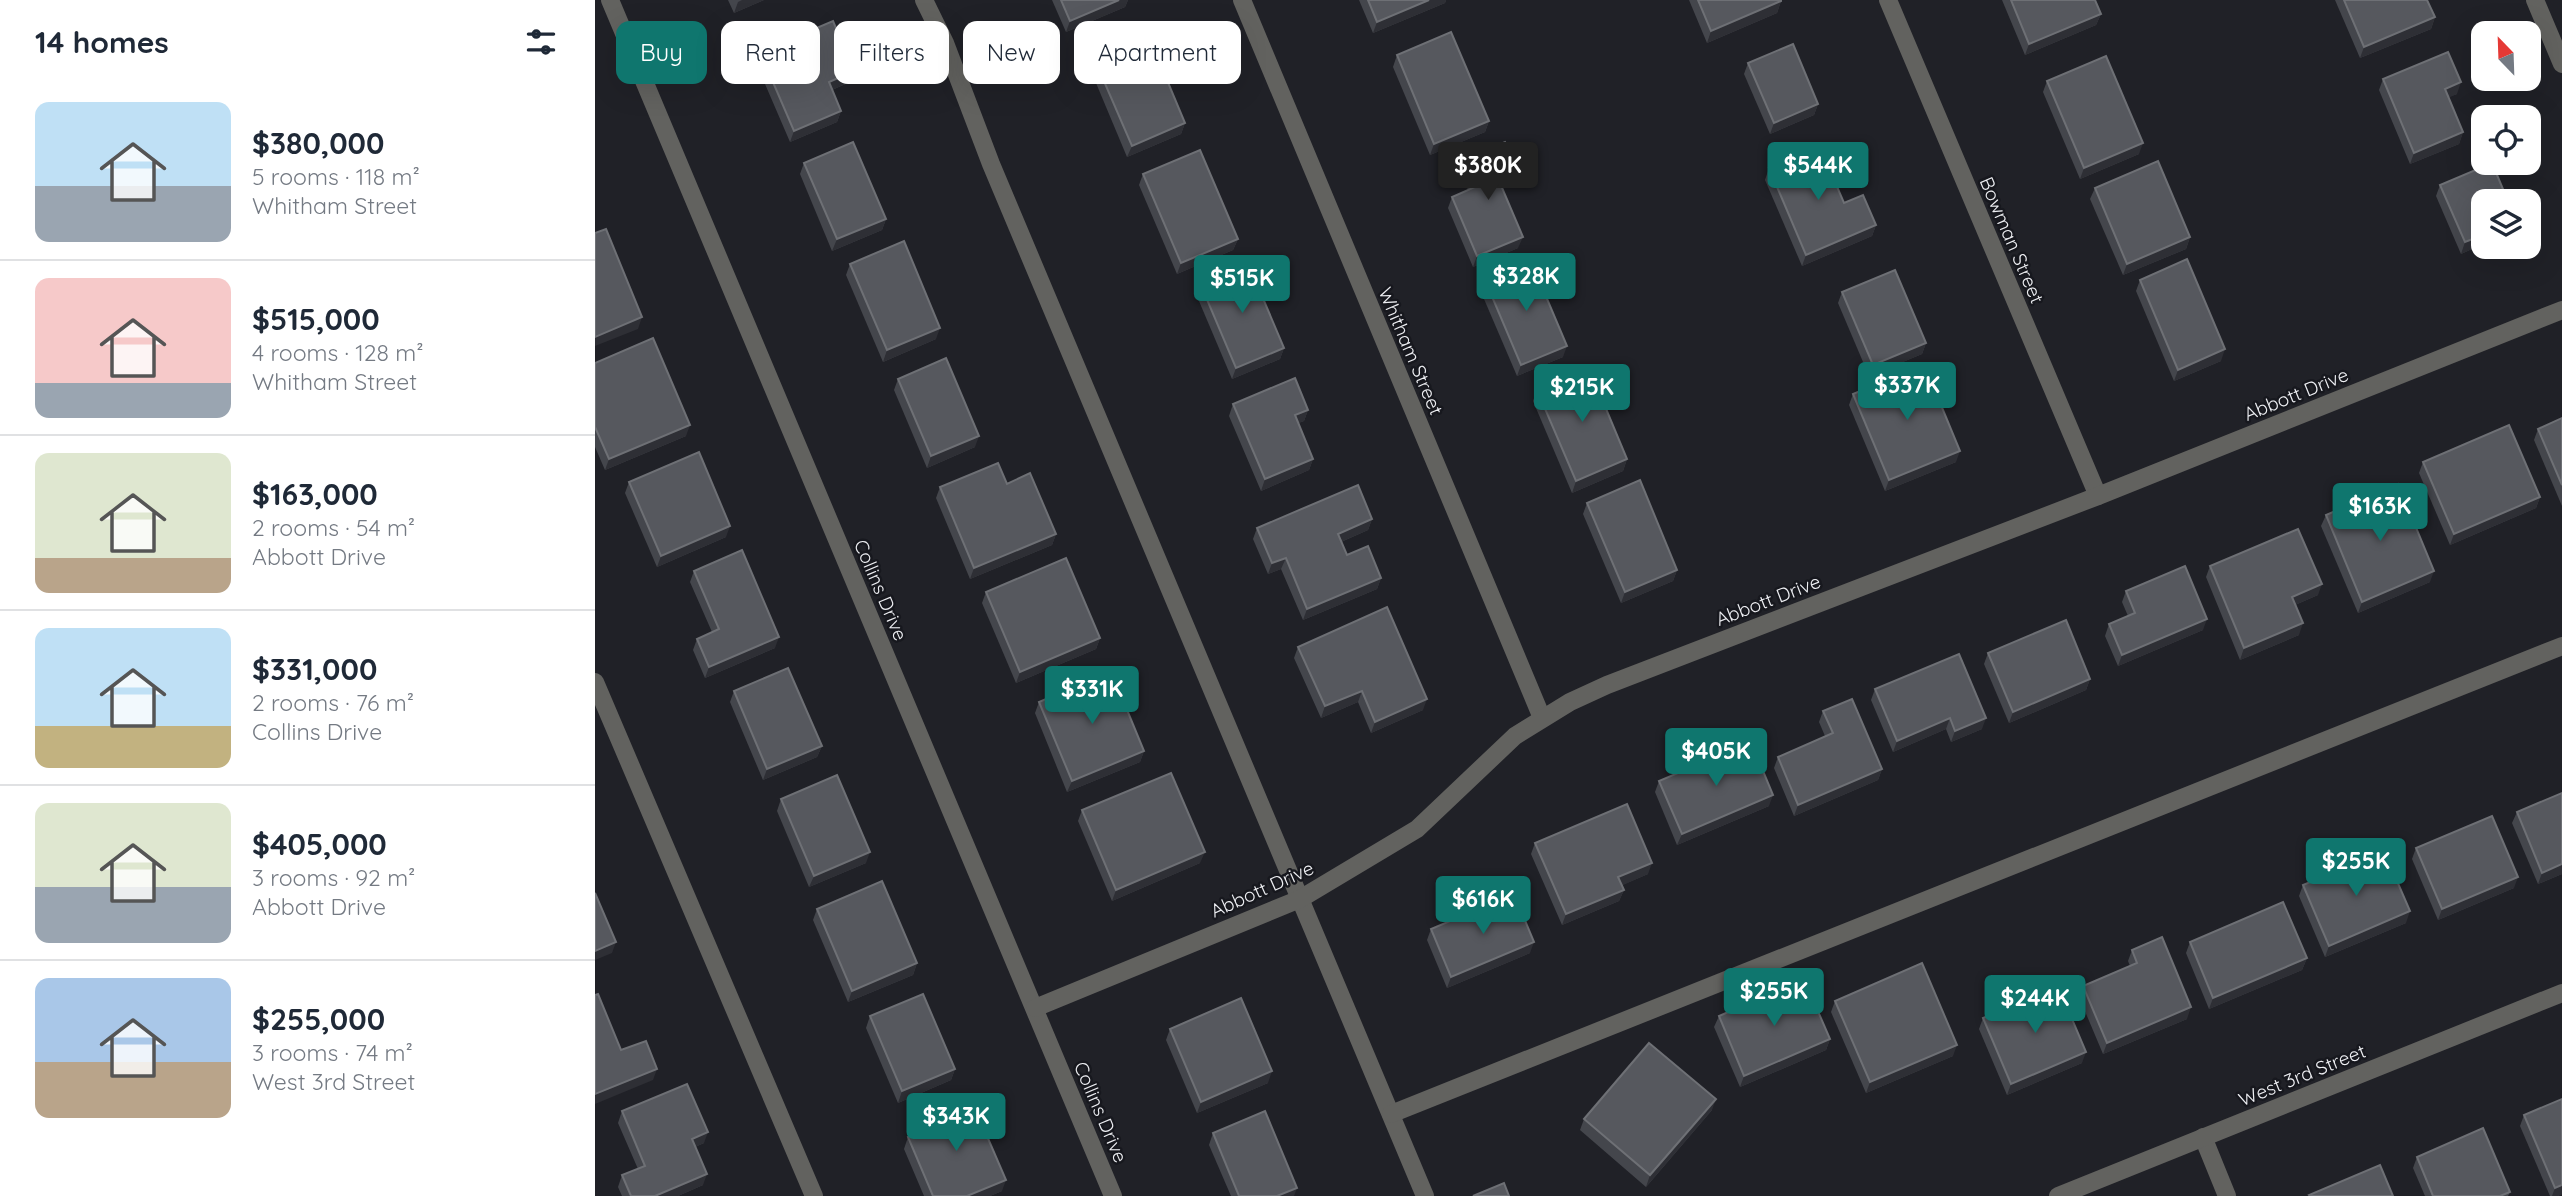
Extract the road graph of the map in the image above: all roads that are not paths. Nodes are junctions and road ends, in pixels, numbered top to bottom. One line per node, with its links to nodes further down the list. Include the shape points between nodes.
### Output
1 (610, 0): 14 (street, Collins Drive)
2 (924, 0): 12 (street)
3 (1242, 0): 11 (street, Whitham Street)
4 (1888, 0): 8 (street, Bowman Street)
5 (2535, 0): 6 (street)
6 (2562, 64)
7 (2562, 310): 8 (street, Abbott Drive)
8 (2098, 496): 11 (street, Abbott Drive, via 1607,685)
9 (2562, 646): 15 (street)
10 (595, 682): 17 (street)
11 (1542, 718): 12 (street, Abbott Drive, via 1515,736 1417,829)
12 (1300, 899): 14 (street, Abbott Drive); 15 (street)
13 (2562, 993): 16 (street, West 3rd Street)
14 (1035, 1008): 18 (street, Collins Drive)
15 (1391, 1114): 19 (street)
16 (2203, 1137): 20 (street, West 3rd Street); 21 (street)
17 (814, 1196)
18 (1113, 1196)
19 (1425, 1196)
20 (2058, 1196)
21 (2227, 1196)

